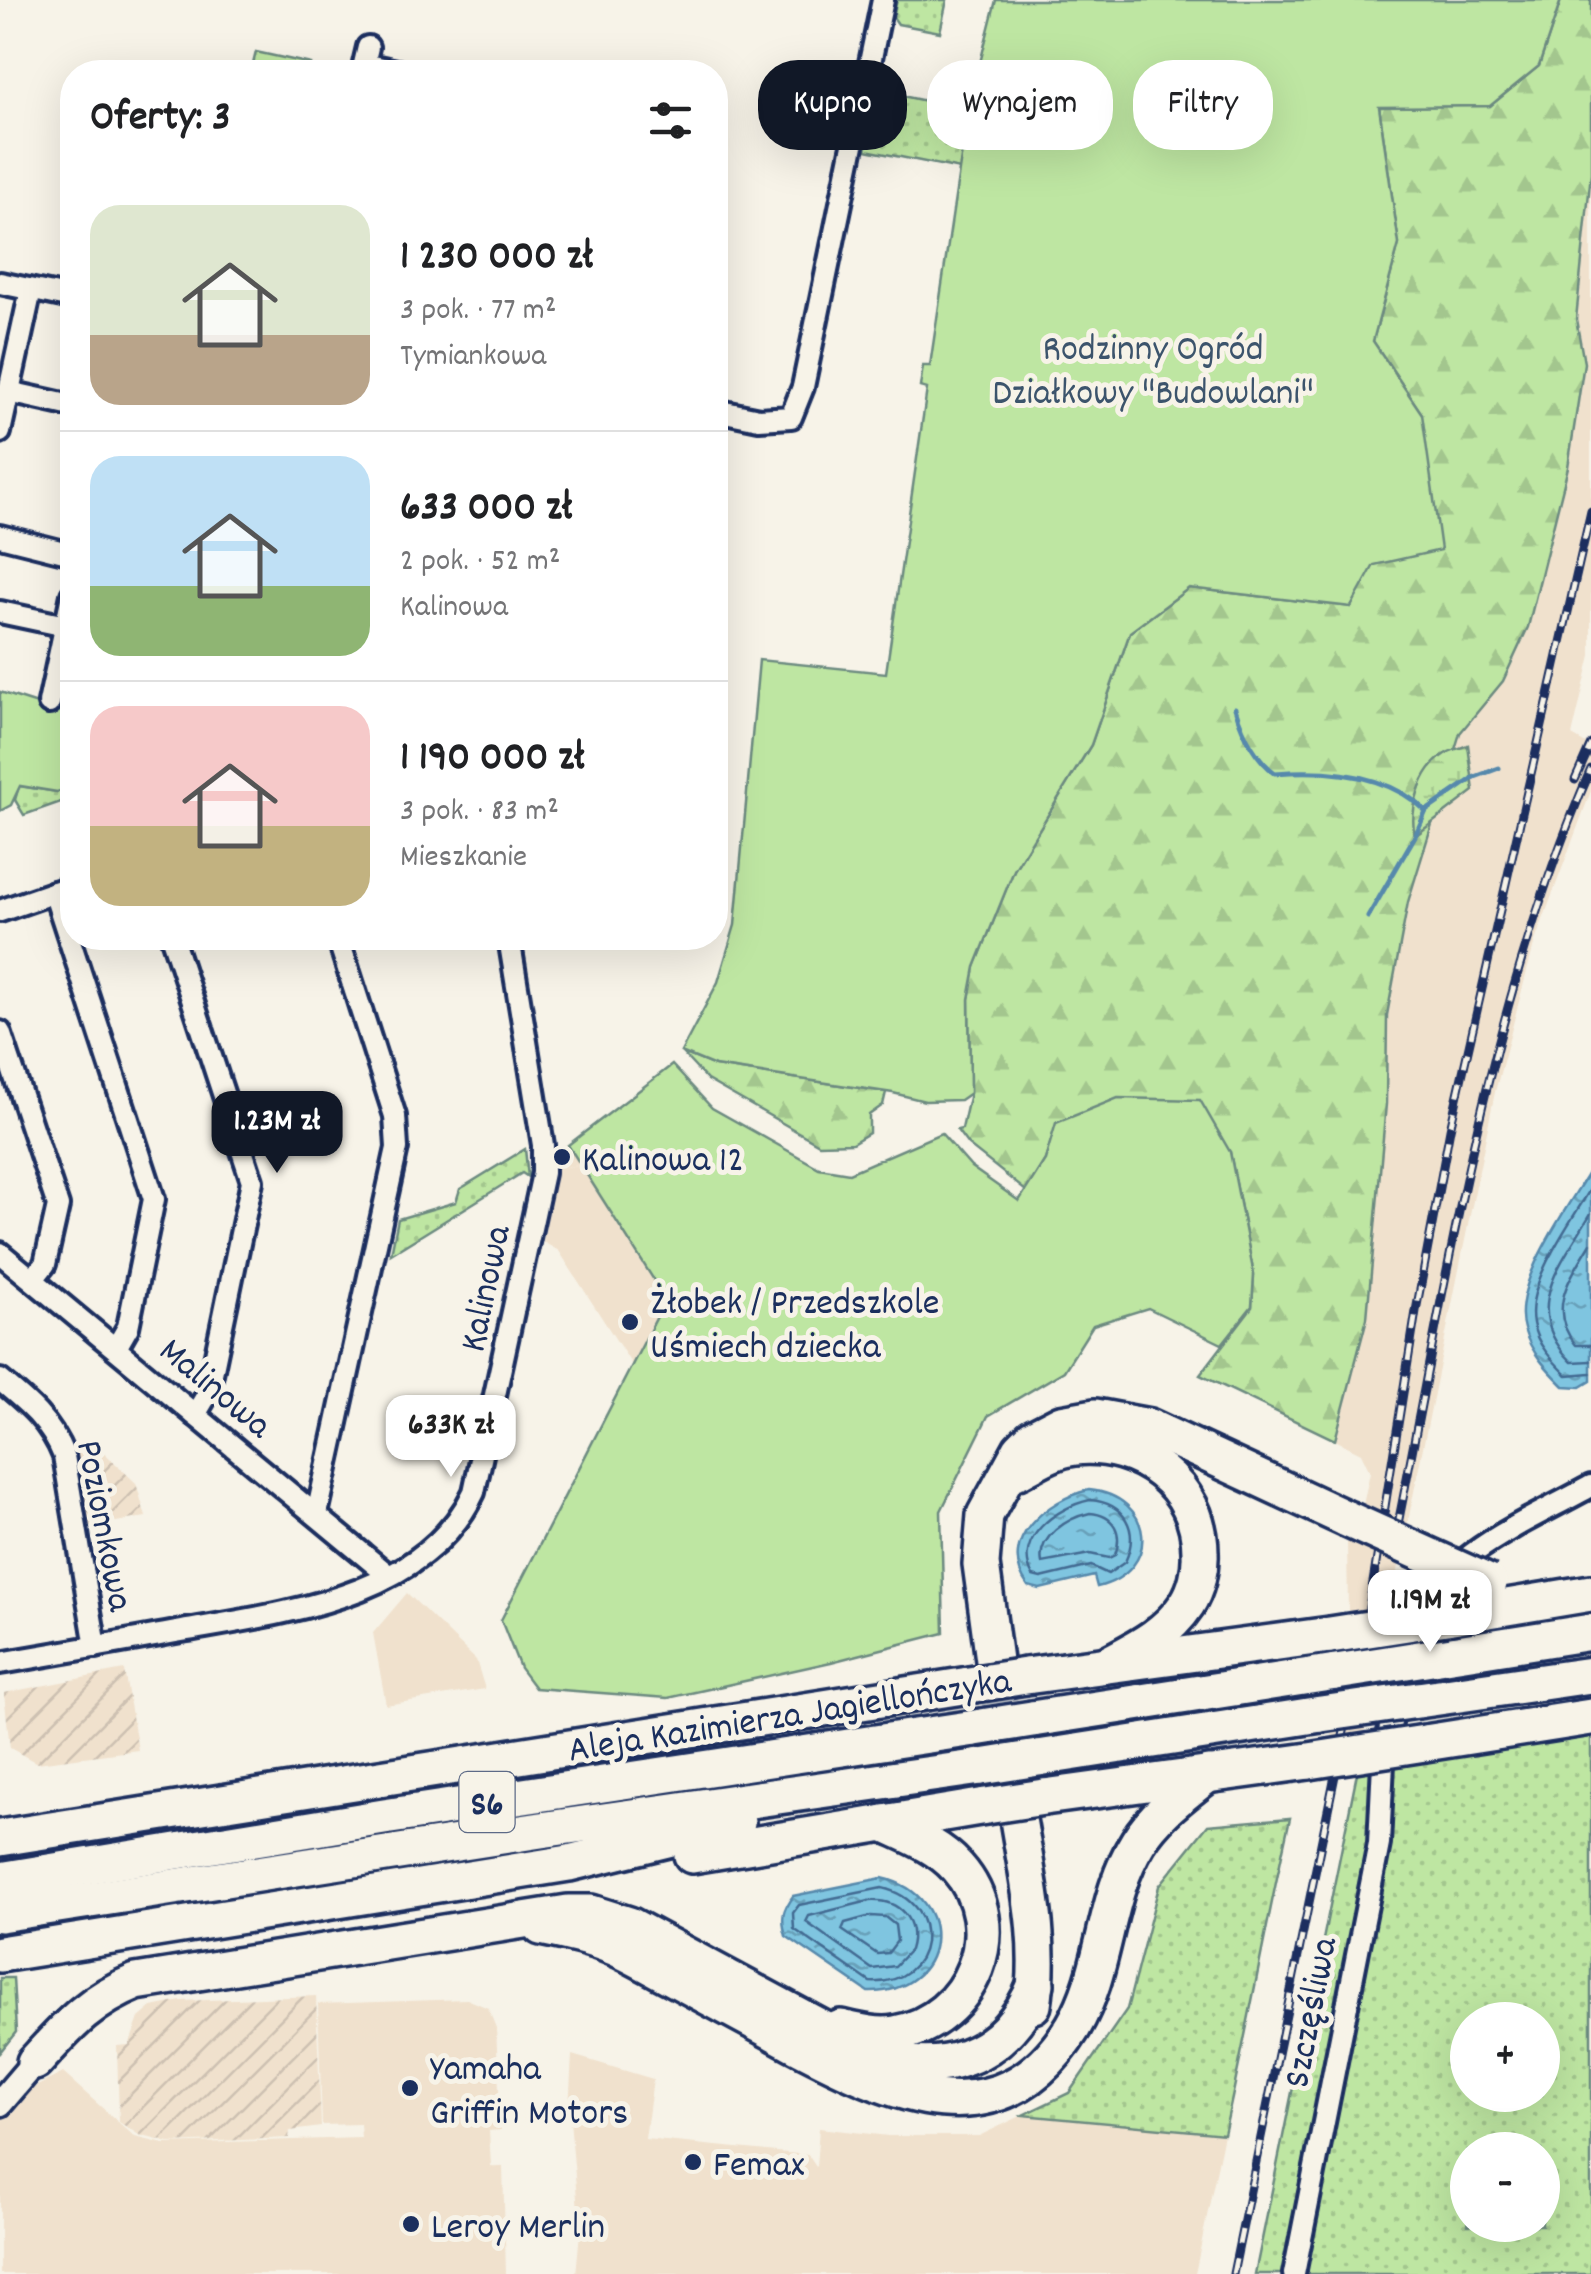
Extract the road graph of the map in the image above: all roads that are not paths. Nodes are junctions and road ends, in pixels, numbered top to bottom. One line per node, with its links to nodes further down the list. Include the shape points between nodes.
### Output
1 (883, 0): 9 (street, via 803,388 791,417)
2 (368, 47): 3 (street)
3 (365, 60)
4 (0, 283): 5 (street)
5 (31, 290): 6 (street); 7 (street)
6 (60, 296)
7 (9, 392): 8 (street); 10 (street)
8 (60, 403)
9 (728, 413)
10 (0, 432)
11 (0, 536): 12 (street)
12 (60, 551)
13 (0, 612): 14 (street)
14 (60, 625)
15 (60, 653): 16 (street)
16 (49, 703)
17 (60, 890): 18 (street)
18 (0, 911)
19 (81, 950): 26 (street, via 154,1198 128,1327)
20 (176, 950): 28 (street, via 252,1181 208,1393)
21 (342, 950): 31 (street, via 395,1116 397,1148)
22 (511, 950): 32 (street, Kalinowa, via 543,1145 541,1186 474,1492 462,1518 436,1545)
23 (0, 1032): 25 (street, via 58,1206 45,1264)
24 (0, 1252): 25 (street, Malinowa)
25 (33, 1280): 26 (street, Malinowa)
26 (116, 1348): 28 (street, Malinowa)
27 (0, 1380): 36 (street, Poziomkowa, via 42,1415 64,1456)
28 (195, 1415): 31 (street, Malinowa)
29 (1004, 1478): 34 (highway, bridge, via 1044,1430 1078,1418 1111,1418 1149,1427); 38 (highway, via 1054,1452 1104,1446 1147,1460 1185,1496 1200,1548 1194,1592 1156,1638); 40 (highway, via 984,1515 980,1546)
30 (1591, 1486): 57 (street, Szczęśliwa, via 1459,1564 1424,1602 1410,1632 1383,1762 1379,1844)
31 (317, 1514): 32 (street, Malinowa)
32 (388, 1575): 36 (street, Kalinowa, via 326,1603)
33 (1591, 1593): 34 (highway)
34 (1540, 1602): 38 (highway, bridge)
35 (1591, 1632): 48 (highway, Aleja Kazimierza Jagiellończyka / S6, bridge)
36 (96, 1646): 37 (street, Kalinowa)
37 (0, 1663)
38 (1108, 1664): 40 (highway)
39 (1591, 1675): 43 (highway, Aleja Kazimierza Jagiellończyka / S6, bridge)
40 (996, 1676): 46 (highway)
41 (1591, 1717): 42 (highway, bridge)
42 (1208, 1774): 44 (highway); 55 (highway, via 1153,1821 1130,1854 1091,1990 1051,2058 1005,2088 962,2101)
43 (810, 1794): 47 (highway, via 722,1828); 49 (highway, Aleja Kazimierza Jagiellończyka / S6)
44 (1016, 1805): 45 (highway); 52 (highway, via 1036,1937)
45 (884, 1823): 47 (highway, via 598,1870); 53 (highway, via 934,1848 966,1878 981,1920 978,1963 958,2000 920,2026 894,2034)
46 (0, 1838)
47 (568, 1863): 51 (highway)
48 (0, 1880)
49 (0, 1914)
50 (517, 1922): 53 (highway, via 568,1912 606,1916); 54 (highway, via 136,1982 88,2007); 55 (highway, via 615,1947)
51 (0, 1954)
52 (1036, 1984): 53 (highway, via 1005,2034 945,2063 884,2059); 55 (highway, via 1025,2031 996,2069 959,2084)
53 (822, 2028)
54 (35, 2062): 56 (street)
55 (884, 2086)
56 (0, 2103)
57 (1294, 2274)

